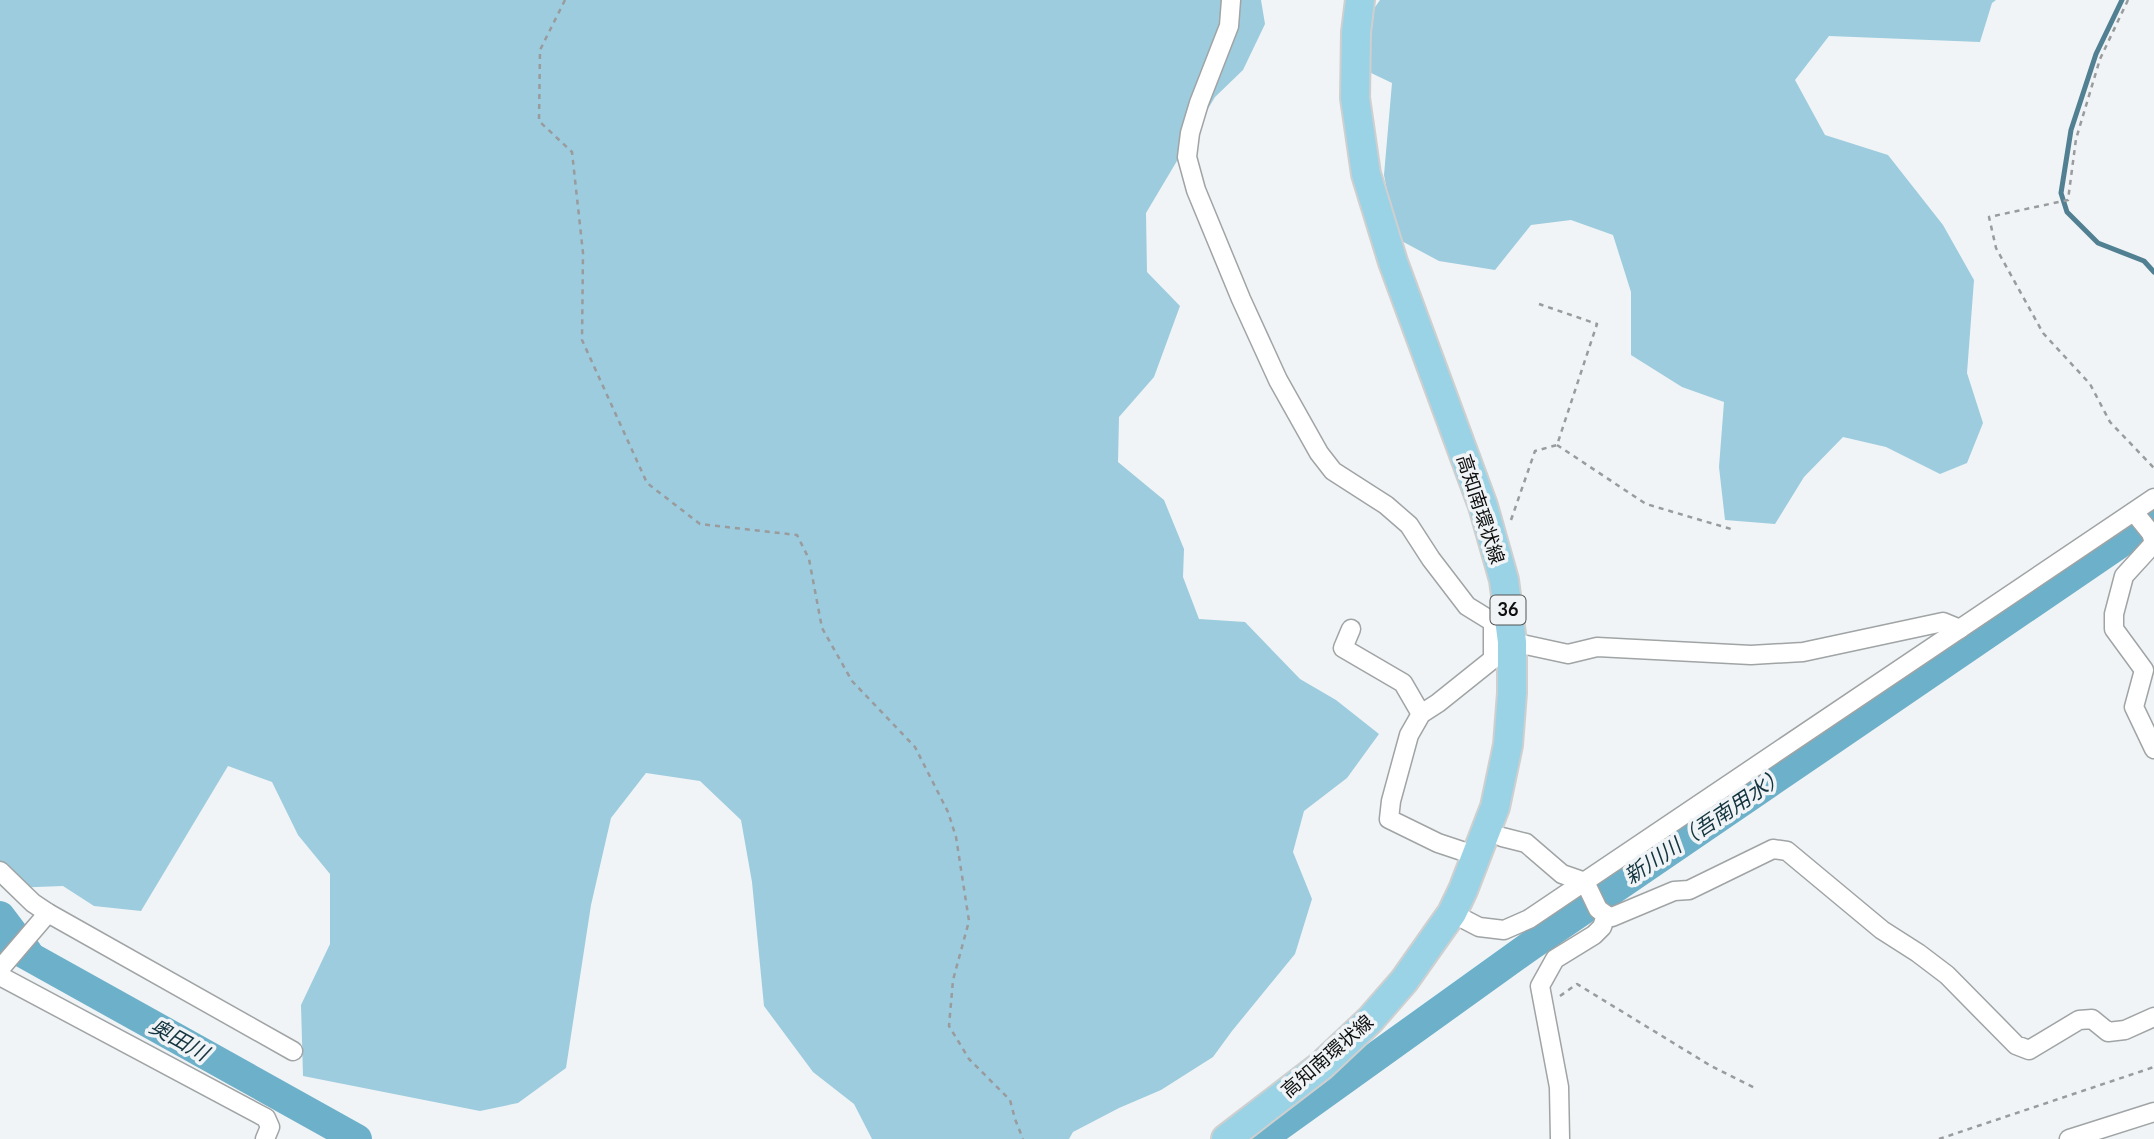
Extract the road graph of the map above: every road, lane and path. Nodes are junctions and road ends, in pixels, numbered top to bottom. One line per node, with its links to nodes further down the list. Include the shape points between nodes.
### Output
1 (565, 0): 33 (path, via 540,50 539,121 572,152 583,253 582,340 647,483 700,524 797,535 809,559 822,628 852,681 915,747 956,837 969,921 953,980 949,1026 968,1059 1010,1100)
2 (1231, 0): 15 (street, via 1229,26 1199,103 1187,157 1241,299 1272,369 1318,453 1333,471 1409,524 1467,606 1493,622)
3 (1360, 0): 15 (main road, 高知南環状線 / 36, via 1355,98 1366,174 1393,262 1483,506 1504,580)
4 (2128, 0): 7 (path, via 2100,59 2076,139 2068,200 1989,217 1996,248 2043,333 2090,384 2110,422)
5 (1539, 304): 6 (path, via 1597,324)
6 (1557, 445): 10 (path, via 1535,451); 11 (path, via 1646,504)
7 (2154, 468)
8 (2154, 498): 9 (street)
9 (2136, 514): 12 (street); 14 (street)
10 (1509, 526)
11 (1731, 529)
12 (2153, 540): 17 (street, via 2124,576 2114,629 2144,670 2134,707)
13 (1351, 629): 16 (street, via 1343,648 1404,683)
14 (1960, 629): 15 (street, via 1943,622 1803,652 1751,655 1597,647 1568,654); 21 (street)
15 (1503, 643): 16 (street, via 1493,659); 19 (main road, 高知南環状線 / 36, via 1512,693 1508,745 1495,807)
16 (1421, 714): 19 (street, via 1409,735 1390,819)
17 (2154, 749)
18 (1502, 836): 21 (street, via 1527,843)
19 (1477, 856): 23 (main road, 高知南環状線 / 36)
20 (0, 871): 22 (street)
21 (1595, 900): 23 (street, via 1504,930 1479,927); 26 (street, via 1602,927 1555,959 1540,986); 27 (street, via 1612,917 1674,891 1689,890 1773,849 1787,851 1882,930 1947,975 2016,1045 2029,1049 2079,1020 2092,1019 2108,1032)
22 (48, 913): 24 (street); 28 (street)
23 (1452, 913): 34 (main road, 高知南環状線 / 36, via 1370,1020 1321,1066)
24 (0, 969)
25 (0, 976): 32 (street, via 267,1118 270,1127)
26 (1544, 1009): 30 (path, via 1577,984 1711,1066); 35 (street, via 1559,1087)
27 (2154, 1017)
28 (293, 1052)
29 (2154, 1067): 36 (path)
30 (1758, 1089)
31 (2154, 1112): 37 (street)
32 (265, 1139)
33 (1023, 1139)
34 (1226, 1139)
35 (1560, 1139)
36 (1939, 1139)
37 (2069, 1139)

